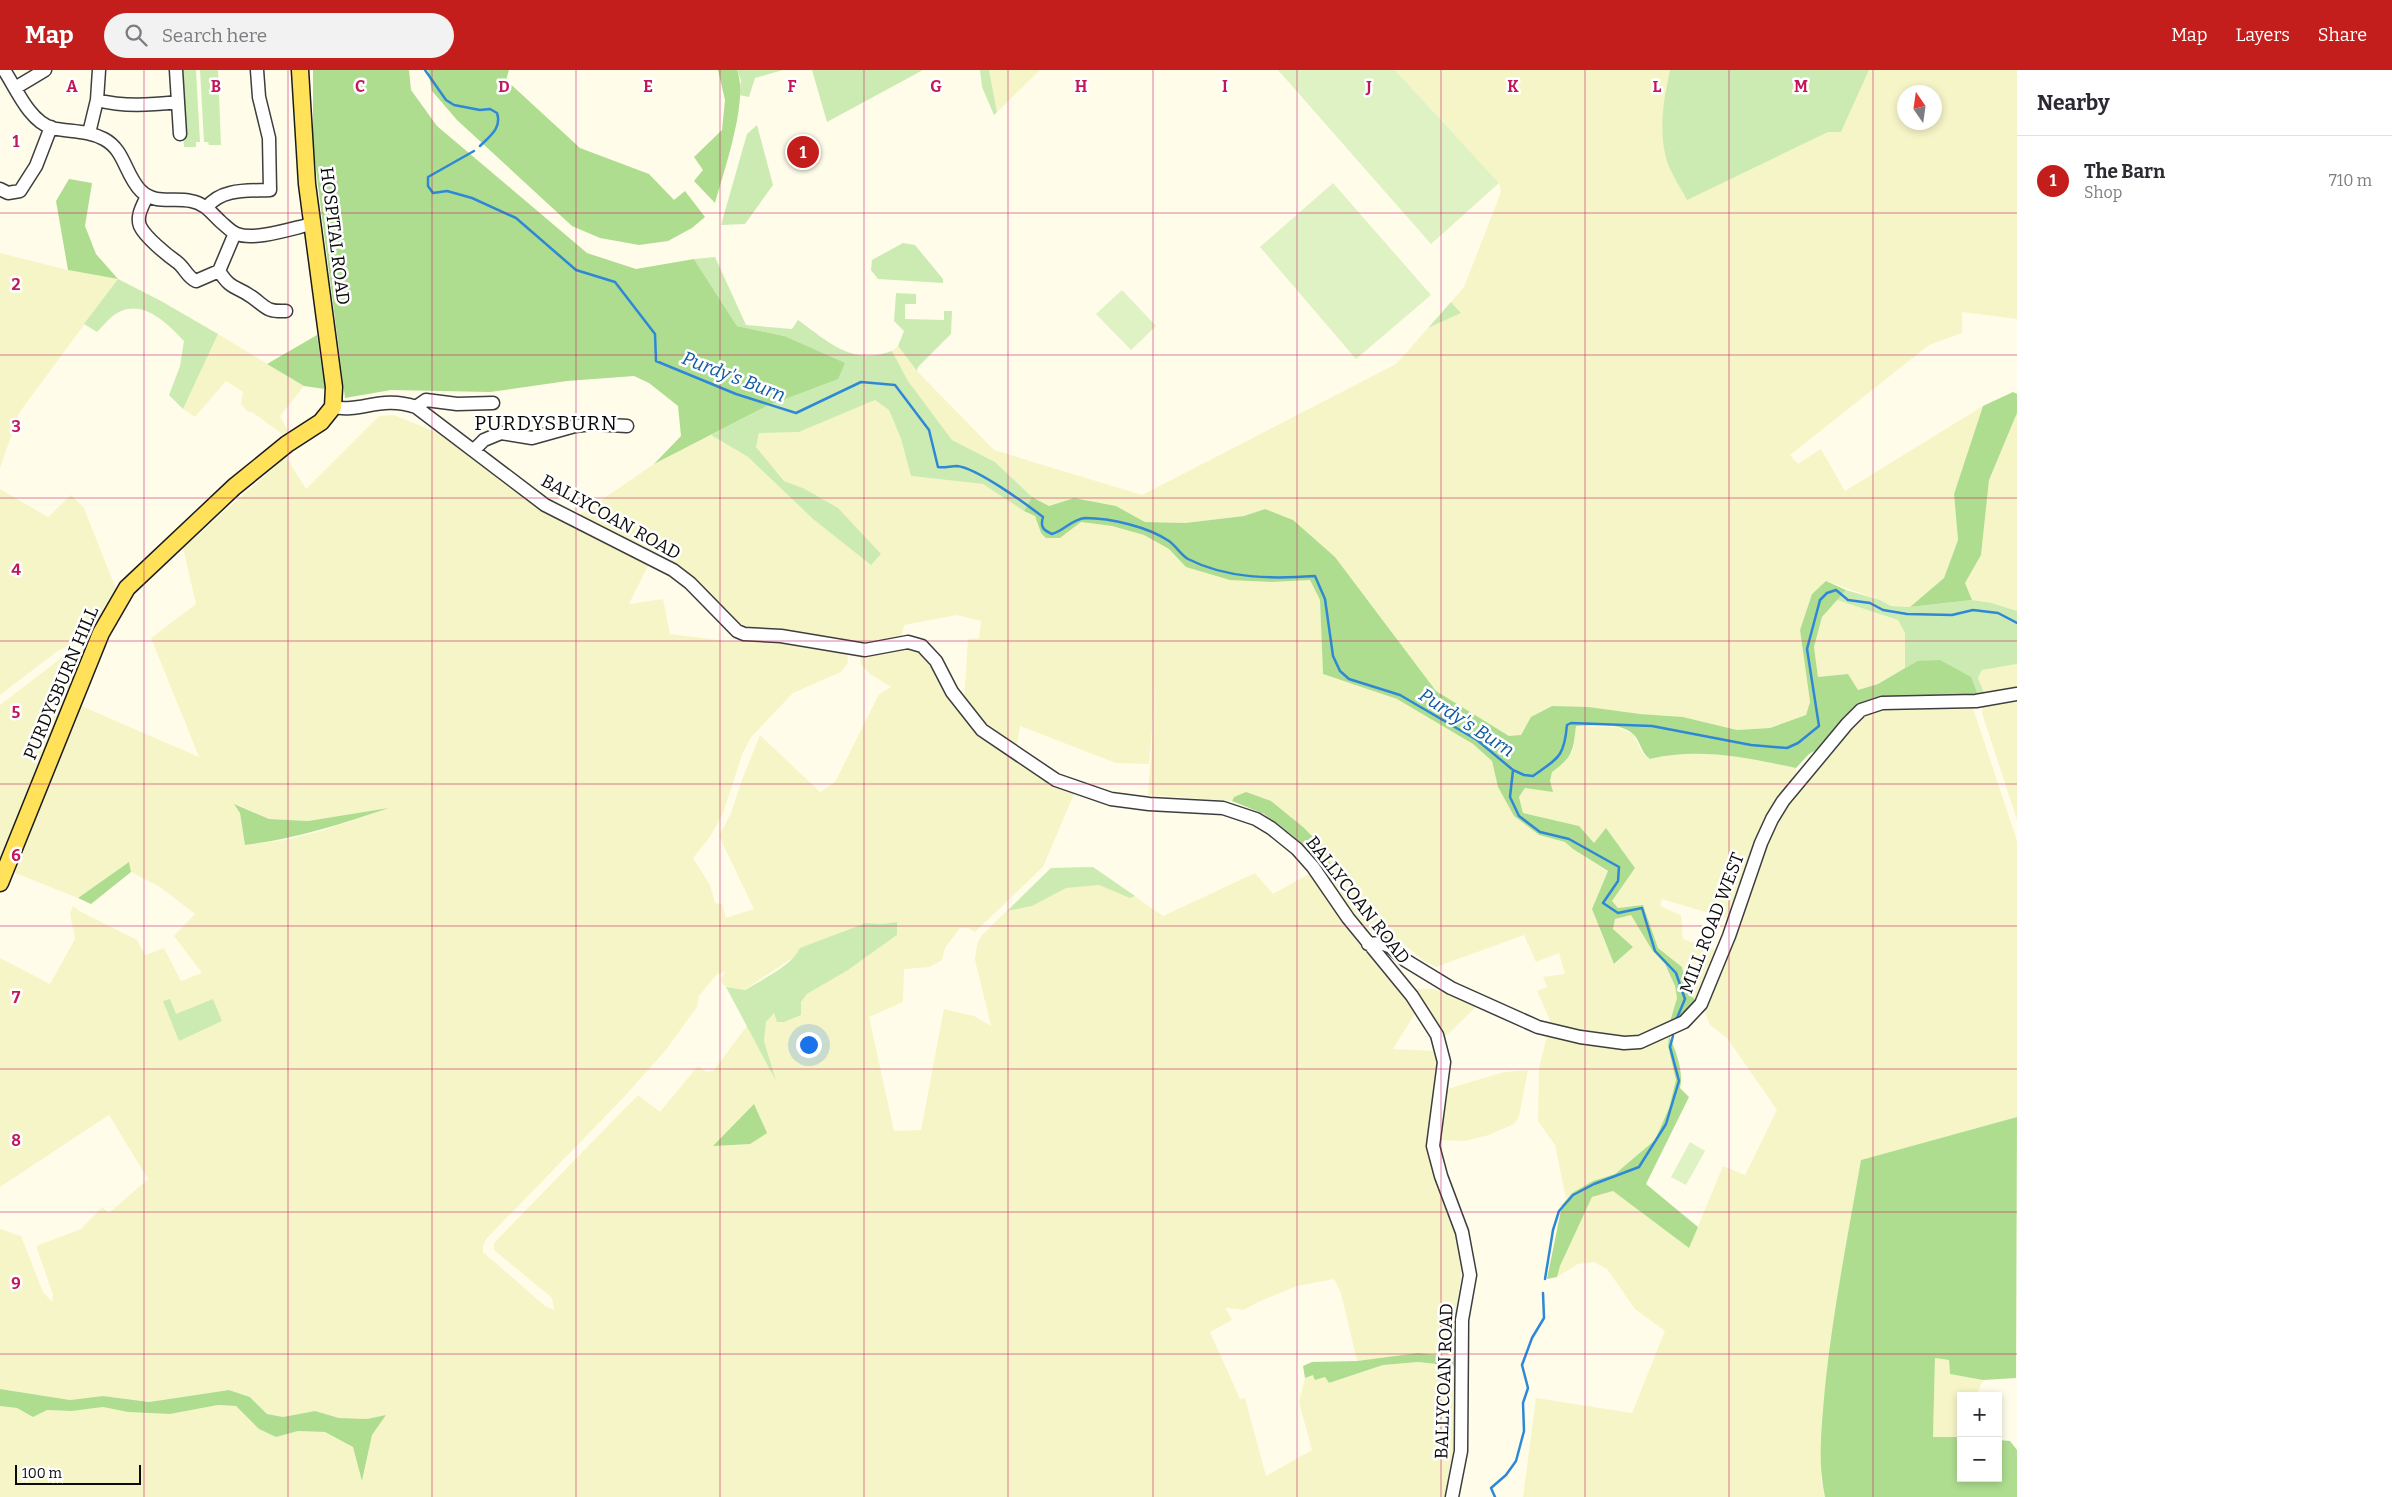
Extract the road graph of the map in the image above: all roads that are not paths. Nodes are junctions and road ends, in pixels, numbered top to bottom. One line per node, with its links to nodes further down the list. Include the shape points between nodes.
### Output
1 (4, 70): 7 (street)
2 (45, 70): 7 (street)
3 (99, 70): 8 (street)
4 (176, 70): 9 (street)
5 (257, 70): 15 (street, via 259,97 269,138 270,190 222,194)
6 (300, 70): 16 (main road, HOSPITAL ROAD)
7 (15, 88): 10 (street, via 33,115)
8 (97, 100): 9 (street, via 132,106); 11 (street)
9 (178, 102): 12 (street)
10 (51, 128): 11 (street); 13 (street, via 36,166 20,191 8,193)
11 (90, 133): 14 (street, via 105,139 119,151 129,173)
12 (180, 134)
13 (0, 189)
14 (147, 196): 15 (street, via 162,201 190,200); 18 (street, via 140,211 140,226 163,252 196,281)
15 (207, 207): 17 (street)
16 (312, 224): 17 (street, via 267,234); 21 (main road, HOSPITAL ROAD, via 334,387)
17 (235, 234): 18 (street)
18 (219, 271): 19 (street, via 227,284 251,296 268,310)
19 (287, 311)
20 (493, 403): 22 (street, via 457,404 426,400)
21 (333, 407): 22 (street, BALLYCOAN ROAD, via 383,402 401,402); 26 (main road, PURDYSBURN HILL, via 321,422 287,444 234,487 127,588 101,633)
22 (416, 407): 24 (street, BALLYCOAN ROAD)
23 (627, 426): 24 (street, via 575,426 532,438 501,433 484,440)
24 (474, 450): 27 (street, BALLYCOAN ROAD, via 546,505 672,570 690,583 737,631 865,650 915,643 928,650 936,660 952,692 982,730 1056,780 1111,799 1223,808 1256,819 1297,849)
25 (2017, 694): 27 (street, MILL ROAD WEST, via 1976,700 1882,703 1862,710 1847,724 1772,818 1701,1004 1684,1022 1640,1042 1580,1037 1538,1027 1451,988 1381,942)
26 (0, 883)
27 (1368, 944): 28 (street, BALLYCOAN ROAD, via 1427,1018 1437,1034 1444,1062 1433,1146 1462,1232 1470,1275 1462,1320 1461,1450)
28 (1452, 1497)

